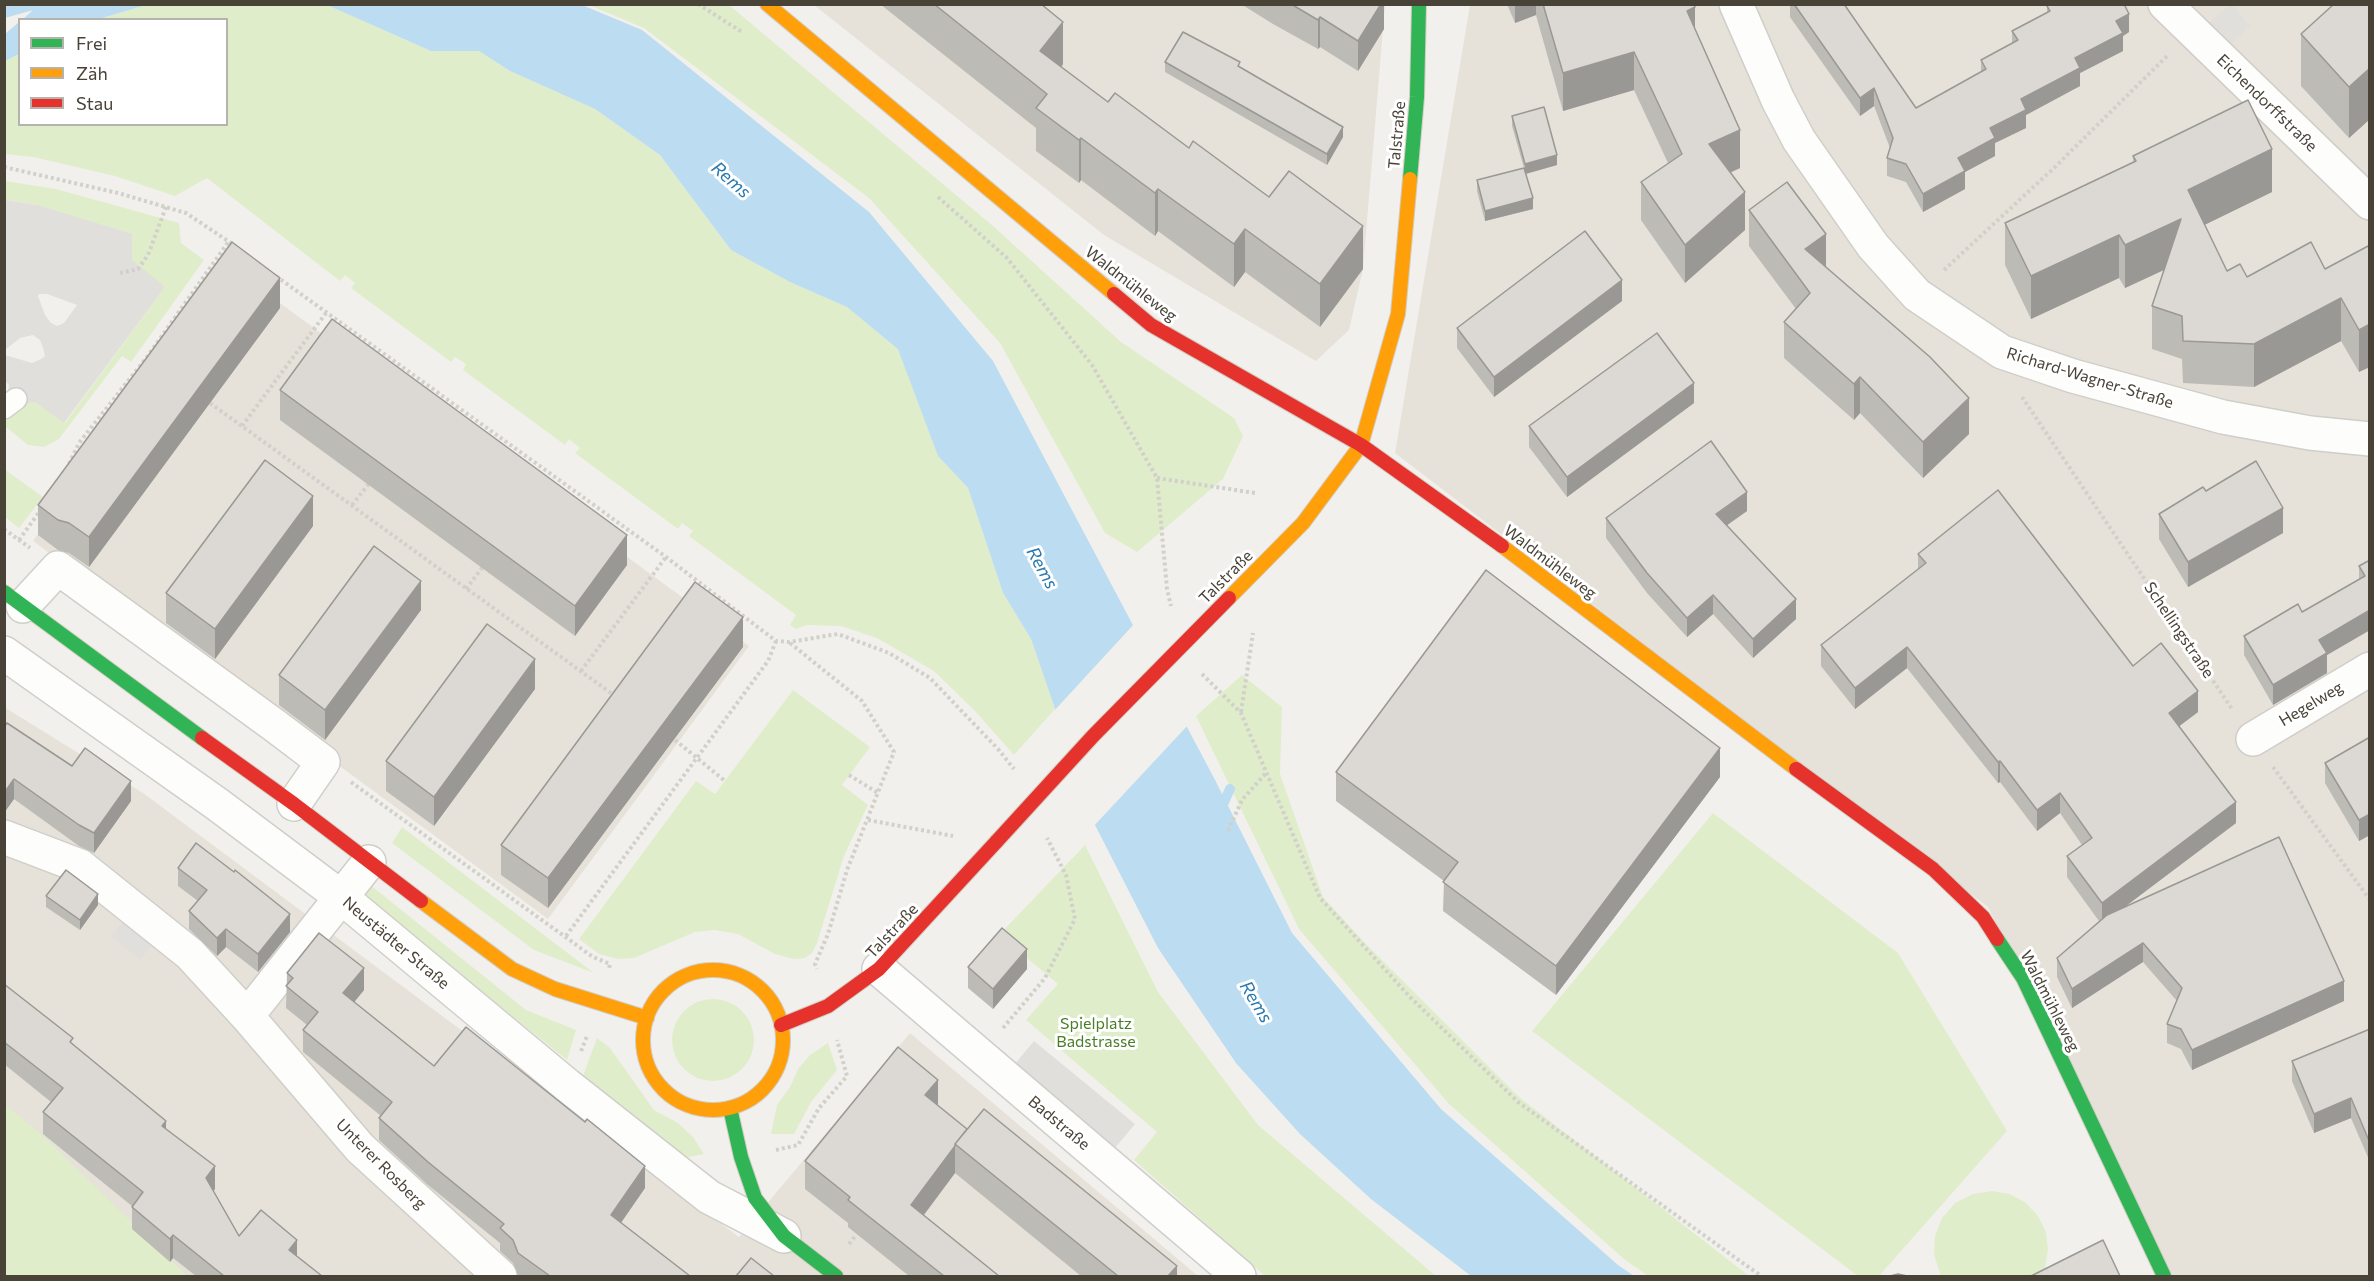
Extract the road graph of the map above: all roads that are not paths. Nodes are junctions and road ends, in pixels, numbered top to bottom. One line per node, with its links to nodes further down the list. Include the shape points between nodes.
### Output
1 (767, 4): 7 (street, Waldmühleweg, via 1151,326)
2 (1419, 4): 7 (street, Talstraße, via 1417,97 1398,314)
3 (1736, 4): 6 (street, Richard-Wagner-Straße, via 1799,141 1874,246 1917,295 2002,352 2073,376 2223,417)
4 (2164, 4): 5 (street, Eichendorffstraße)
5 (2363, 183)
6 (2370, 439)
7 (1361, 445): 16 (street, Talstraße, bridge, via 1303,523 1093,736); 25 (street, Waldmühleweg, via 1475,525 1933,869 1983,917 2023,978)
8 (14, 599): 12 (street); 12 (street, via 58,567 323,762)
9 (4, 653): 15 (street, Neustädter Straße)
10 (2370, 669): 11 (street, Hegelweg)
11 (2253, 740)
12 (294, 804): 14 (street)
13 (4, 837): 17 (street, Unterer Rosberg, via 80,866 190,954)
14 (369, 862): 15 (street); 18 (street, via 512,969 555,989)
15 (341, 897): 17 (street); 21 (street, Neustädter Straße, via 567,1085 710,1197)
16 (879, 969): 19 (street, Talstraße, via 828,1006); 24 (street, Badstraße)
17 (247, 1016): 22 (street, Unterer Rosberg, via 360,1148)
18 (647, 1018): 19 (street, via 653,1003 669,985 689,974 711,969 754,982 770,998); 20 (street, via 643,1048 650,1071 663,1090 683,1104 706,1110)
19 (781, 1025): 20 (street, via 784,1041 780,1063 769,1083 752,1099)
20 (730, 1108): 21 (street, Neustädter Straße, via 755,1198)
21 (784, 1236): 23 (street, Neustädter Straße)
22 (500, 1276)
23 (836, 1276)
24 (1239, 1276)
25 (2164, 1276)

